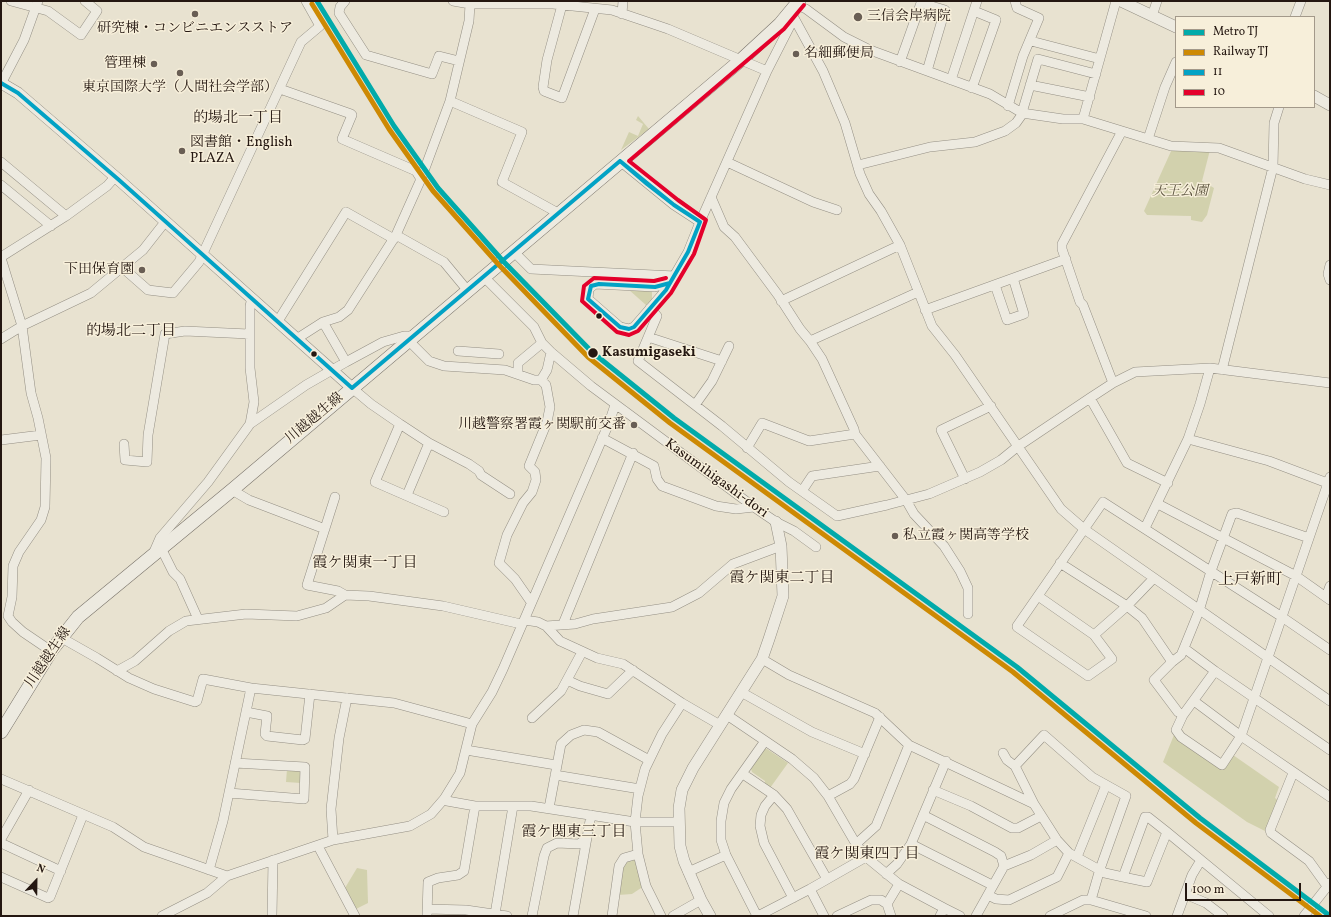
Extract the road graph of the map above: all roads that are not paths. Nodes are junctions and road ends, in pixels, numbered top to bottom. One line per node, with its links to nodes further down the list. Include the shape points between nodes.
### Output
1 (10, 1): 18 (street)
2 (85, 1): 18 (street, via 97,11 83,35)
3 (306, 1): 39 (street, via 320,26 302,42)
4 (345, 1): 29 (street, via 339,13 366,55 432,74 439,56)
5 (453, 1): 14 (street)
6 (623, 1): 22 (street)
7 (812, 1): 19 (street)
8 (977, 1): 21 (street)
9 (1014, 1): 26 (street, via 1017,8 1039,17)
10 (1116, 1): 27 (street)
11 (1121, 1): 23 (street)
12 (1157, 1): 23 (street)
13 (1301, 1): 24 (street)
14 (470, 2): 15 (street); 29 (street, via 469,21)
15 (526, 2): 16 (street)
16 (557, 4): 17 (street); 20 (street, via 543,88 562,98)
17 (583, 4): 20 (street)
18 (36, 5): 36 (street, via 24,40)
19 (796, 6): 28 (main road, 川越越生線); 30 (street, via 844,37); 32 (street); 53 (street, via 845,122)
20 (595, 9): 22 (street, via 612,10)
21 (974, 12): 35 (street); 38 (street, via 996,20)
22 (622, 14): 28 (street, via 668,29)
23 (1152, 16): 25 (street)
24 (1295, 16)
25 (1175, 27)
26 (1031, 41): 27 (street); 44 (street, via 1023,56)
27 (1100, 59): 34 (street)
28 (741, 60): 32 (street); 50 (main road, 川越越生線)
29 (459, 61): 42 (street)
30 (900, 62): 33 (street); 33 (street, via 921,3 945,10)
31 (1175, 64): 49 (street)
32 (767, 71): 52 (street, via 755,93)
33 (927, 71): 35 (street)
34 (1096, 74): 37 (street, via 1038,59); 40 (street)
35 (951, 80): 38 (street)
36 (1, 83): 55 (street, via 18,93)
37 (1030, 86): 40 (street); 46 (street)
38 (972, 88): 44 (street, via 990,94)
39 (280, 89): 56 (street, via 351,114 342,139 416,172); 69 (street)
40 (1090, 97): 47 (street)
41 (1315, 97): 43 (street)
42 (450, 101): 56 (street); 61 (street, via 522,132 502,182)
43 (1330, 105)
44 (1008, 106): 46 (street)
45 (1279, 108): 54 (street, via 1274,123)
46 (1022, 113): 47 (street); 53 (street, via 1016,123 1005,131 975,142 930,147)
47 (1083, 120): 48 (street)
48 (1122, 131): 49 (street); 71 (street, via 1062,244)
49 (1148, 139): 54 (street, via 1171,146 1219,148)
50 (620, 161): 61 (main road, 川越越生線); 64 (street, via 674,205)
51 (1, 162): 62 (street)
52 (727, 162): 59 (street); 60 (street, via 813,202)
53 (858, 165): 67 (street, via 869,194)
54 (1273, 167): 58 (street); 103 (street)
55 (115, 177): 62 (street); 63 (street)
56 (421, 179): 66 (street)
57 (1, 185): 65 (street)
58 (1330, 185)
59 (711, 197): 64 (street); 82 (street, via 724,227 735,237)
60 (837, 210)
61 (558, 213): 68 (main road, 川越越生線)
62 (66, 216): 65 (street)
63 (165, 222): 69 (street); 73 (street, via 143,250)
64 (700, 222): 76 (street, via 688,252)
65 (51, 226): 70 (street)
66 (395, 237): 79 (street, via 444,262); 85 (street, via 346,212); 86 (street, via 348,310 339,317)
67 (900, 246): 80 (street); 82 (street)
68 (514, 252): 74 (main road, 川越越生線); 76 (street, via 531,269)
69 (204, 254): 73 (street, via 173,293 148,290); 81 (street)
70 (1, 258): 87 (street)
71 (1066, 259): 75 (street); 106 (street, via 1080,302)
72 (1330, 265): 77 (street)
73 (122, 268): 87 (street, via 91,293)
74 (484, 277): 79 (main road, 川越越生線); 94 (street, Kasumihigashi-dori, via 534,327)
75 (1013, 278): 78 (street); 78 (street, via 1024,314 1007,320)
76 (672, 279): 83 (street); 83 (street, via 655,287 599,284 589,289 588,299 591,303 620,327 634,327)
77 (1330, 280)
78 (995, 285): 84 (street)
79 (468, 291): 91 (main road, 川越越生線)
80 (918, 292): 84 (street); 93 (street)
81 (252, 298): 85 (street); 88 (street)
82 (781, 301): 93 (street)
83 (650, 308): 89 (street, via 657,316)
84 (925, 310): 112 (street, via 934,330)
85 (278, 321): 90 (street)
86 (323, 322): 90 (street); 100 (street)
87 (22, 326): 92 (street); 116 (street, via 31,393)
88 (249, 334): 113 (street, via 254,402); 121 (street, via 185,331 165,334 148,435 147,462 125,460)
89 (648, 337): 99 (street); 111 (street, via 638,361)
90 (298, 338): 102 (street)
91 (410, 338): 100 (street, via 404,336 383,342); 104 (street, via 429,361 444,366 505,370); 108 (main road, 川越越生線)
92 (1, 340)
93 (810, 340): 115 (street, via 822,360)
94 (542, 343): 97 (street, Kasumihigashi-dori); 104 (street, via 518,363)
95 (729, 346): 99 (street)
96 (458, 351): 98 (street)
97 (551, 352): 105 (street, via 547,370); 110 (street, Kasumihigashi-dori)
98 (499, 354)
99 (722, 361): 111 (street)
100 (346, 362): 102 (street)
101 (1210, 368): 103 (street); 106 (street, via 1135,372); 118 (street)
102 (333, 370): 108 (street); 113 (street, via 306,385)
103 (1222, 370): 107 (street)
104 (518, 374): 105 (street)
105 (541, 380): 155 (street, via 546,385 550,408 529,466 536,472 536,480 532,492 523,503 507,534 499,563 515,579)
106 (1113, 383): 109 (street)
107 (1330, 383)
108 (352, 388): 114 (street); 129 (main road, 川越越生線)
109 (1090, 398): 122 (street); 128 (street, via 1128,463)
110 (615, 404): 117 (street); 136 (street, Kasumihigashi-dori)
111 (695, 405): 123 (street)
112 (991, 406): 122 (street); 126 (street, via 941,430)
113 (250, 424): 146 (street, via 208,482 160,538)
114 (400, 424): 120 (street); 132 (street, via 375,482)
115 (855, 434): 123 (street, via 809,441 762,423); 125 (street)
116 (41, 435): 119 (street); 168 (street, via 46,458 45,507 41,520 19,552 13,566 12,597 8,616 23,632)
117 (602, 438): 124 (street); 155 (street)
118 (1188, 439): 127 (street, via 1269,460); 128 (street)
119 (1, 440)
120 (429, 443): 131 (street, via 469,464); 132 (street)
121 (124, 444)
122 (1017, 447): 126 (street, via 1001,460); 141 (street, via 1061,509)
123 (747, 448): 130 (street)
124 (633, 453): 136 (street, via 654,466 662,486 716,506 736,509); 162 (street)
125 (880, 466): 130 (street, via 812,476); 134 (street)
126 (965, 479): 134 (street, via 929,494)
127 (1329, 481): 143 (street)
128 (1168, 483): 135 (street)
129 (232, 490): 140 (street, via 249,500); 146 (main road, 川越越生線)
130 (802, 491): 134 (street, via 837,516)
131 (510, 494)
132 (407, 495): 137 (street)
133 (335, 497): 140 (street)
134 (906, 500): 158 (street, via 914,514 944,546 960,571 968,588)
135 (1158, 504): 139 (street); 142 (street)
136 (754, 507): 138 (street, Kasumihigashi-dori)
137 (444, 512)
138 (776, 522): 144 (street, Kasumihigashi-dori); 145 (street)
139 (1145, 528): 141 (street, via 1103,502); 148 (street)
140 (325, 529): 152 (street, via 306,584 338,590)
141 (1084, 529): 147 (street); 150 (street)
142 (1223, 538): 143 (street, via 1232,514 1237,513); 148 (street); 149 (street)
143 (1309, 538): 149 (street)
144 (781, 546): 162 (street, via 733,564 699,593 672,607); 171 (street, Kasumihigashi-dori, via 783,596)
145 (816, 547)
146 (157, 551): 160 (street, via 180,579); 165 (main road, 川越越生線, via 78,617)
147 (1060, 563): 153 (street); 156 (street)
148 (1211, 571): 157 (street); 159 (street)
149 (1296, 576): 154 (street); 159 (street)
150 (1154, 579): 156 (street); 157 (street)
151 (1330, 586): 154 (street)
152 (345, 595): 160 (street, via 326,608 297,616 246,614); 161 (street, via 443,606)
153 (1038, 596): 164 (street); 164 (street, via 1017,627 1088,676 1112,659)
154 (1328, 599)
155 (531, 602): 161 (street)
156 (1127, 606): 164 (street); 172 (street, via 1142,618)
157 (1199, 611): 166 (street); 170 (street)
158 (968, 614)
159 (1282, 617): 167 (street); 170 (street)
160 (198, 619): 174 (street, via 178,625 135,661)
161 (523, 622): 163 (street, via 538,622); 190 (street, via 495,686)
162 (563, 624): 163 (street)
163 (546, 626): 169 (street, via 560,641)
164 (1094, 634)
165 (60, 637): 168 (main road, 川越越生線); 174 (street)
166 (1184, 648): 172 (street, via 1181,655); 175 (street)
167 (1330, 650)
168 (51, 651): 192 (main road, 川越越生線)
169 (582, 652): 173 (street, via 623,664); 176 (street)
170 (1269, 657): 181 (street); 183 (street)
171 (762, 659): 178 (street, Kasumihigashi-dori); 188 (street, via 789,675)
172 (1172, 662): 187 (street, via 1154,680)
173 (633, 670): 176 (street, via 608,694); 184 (street)
174 (117, 671): 177 (street, via 154,689 195,702 198,701 203,679)
175 (1216, 671): 181 (street); 182 (street)
176 (567, 680): 189 (street, via 560,691)
177 (251, 688): 179 (street); 185 (street)
178 (741, 692): 186 (street, Kasumihigashi-dori); 199 (street, via 812,732)
179 (310, 694): 180 (street); 185 (street, via 303,740 267,736 267,716)
180 (347, 698): 190 (street, via 394,703); 231 (street, via 339,738 331,809)
181 (1255, 698): 193 (street); 197 (street)
182 (1194, 701): 187 (street); 193 (street)
183 (1330, 701)
184 (682, 703): 191 (street); 200 (street)
185 (246, 712): 202 (street)
186 (727, 715): 191 (street, Kasumihigashi-dori); 194 (street)
187 (1182, 715): 193 (street, via 1176,730 1181,737 1222,765)
188 (880, 717): 195 (street); 199 (street)
189 (532, 718)
190 (472, 724): 196 (street)
191 (720, 725): 227 (street, Kasumihigashi-dori, via 682,790)
192 (1, 732)
193 (1241, 736): 205 (street)
194 (765, 741): 206 (street); 215 (street, via 803,767)
195 (909, 744): 201 (street); 234 (street, via 876,826)
196 (466, 750): 203 (street); 217 (street, via 460,773)
197 (1330, 750)
198 (1003, 753): 204 (street)
199 (865, 754): 215 (street, via 854,780)
200 (649, 760): 203 (street, via 598,732 584,730 571,735 561,744); 210 (street)
201 (946, 761): 212 (street); 218 (street)
202 (235, 763): 213 (street); 213 (street, via 305,767 304,799)
203 (556, 765): 207 (street)
204 (1015, 766): 209 (street, via 1044,735 1092,777); 218 (street)
205 (1293, 773): 216 (street); 254 (street, via 1270,830 1309,861)
206 (743, 774): 214 (street); 238 (street, via 730,789 724,803 721,840)
207 (555, 775): 210 (street); 221 (street)
208 (1, 779): 211 (street)
209 (1106, 785): 239 (street); 244 (street, via 1126,796)
210 (640, 789): 226 (street)
211 (29, 790): 222 (street); 230 (street)
212 (933, 790): 224 (street); 225 (street, via 971,806 1012,828 1018,828)
213 (228, 793): 245 (street)
214 (774, 795): 252 (street, via 787,809); 259 (street, via 765,806 760,826 764,843)
215 (828, 796): 234 (street)
216 (1330, 797)
217 (444, 799): 219 (street); 231 (street, via 431,814 410,826)
218 (1034, 804): 225 (street)
219 (475, 806): 220 (street); 263 (street, via 464,871 458,875 428,882)
220 (513, 806): 221 (street); 267 (street)
221 (549, 808): 223 (street)
222 (83, 815): 245 (street, via 113,827 144,847); 246 (street)
223 (591, 815): 226 (street); 229 (street)
224 (923, 815): 235 (street); 243 (street, via 995,852 1001,856)
225 (1041, 816): 232 (street)
226 (635, 822): 227 (street); 237 (street)
227 (678, 822): 247 (street, Kasumihigashi-dori, via 680,846)
228 (1167, 832): 242 (street); 251 (street, via 1147,882); 251 (street, via 1148,817 1145,818)
229 (587, 838): 273 (street, via 579,844 557,843 547,848); 274 (street)
230 (1, 839)
231 (333, 840): 236 (street)
232 (1057, 840): 239 (street); 243 (street, via 1031,855)
233 (1, 843): 246 (street)
234 (856, 844): 240 (street)
235 (911, 844): 248 (street, via 897,864); 255 (street)
236 (318, 846): 241 (street); 271 (street)
237 (638, 854): 275 (street, via 624,858 619,866); 276 (street, via 646,886)
238 (726, 855): 247 (street); 279 (street)
239 (1073, 855): 244 (street); 258 (street, via 1057,877 1009,900)
240 (866, 857): 248 (street); 252 (street)
241 (273, 860): 249 (street); 270 (street)
242 (1201, 860): 257 (street); 289 (street)
243 (1004, 866): 255 (street)
244 (1100, 869): 251 (street, via 1105,873); 261 (street)
245 (209, 870): 249 (street)
246 (61, 871): 250 (street, via 48,898)
247 (688, 872): 260 (street, Kasumihigashi-dori)
248 (886, 874): 253 (street)
249 (227, 876): 269 (street, via 207,893)
250 (1, 877)
251 (1123, 877)
252 (827, 879): 256 (street)
253 (899, 884): 262 (street); 264 (street)
254 (1329, 884): 290 (street)
255 (992, 885): 258 (street)
256 (810, 889): 259 (street); 280 (street)
257 (1185, 894): 287 (street); 288 (street, via 1206,903)
258 (988, 895): 284 (street)
259 (793, 898): 279 (street)
260 (701, 900): 277 (street); 278 (street, Kasumihigashi-dori)
261 (1091, 900): 265 (street, via 1083,900); 266 (street)
262 (887, 904): 268 (street, via 881,900 871,900); 282 (street)
263 (427, 912): 267 (street, via 466,910)
264 (942, 912): 283 (street)
265 (1066, 912): 285 (street)
266 (1118, 912): 286 (street)
267 (495, 914): 272 (street)
268 (848, 914): 281 (street)
269 (162, 916)
270 (272, 916)
271 (355, 916)
272 (507, 916)
273 (532, 916)
274 (573, 916)
275 (612, 916)
276 (661, 916)
277 (673, 916)
278 (710, 916)
279 (757, 916)
280 (824, 916)
281 (837, 916)
282 (890, 916)
283 (960, 916)
284 (976, 916)
285 (1050, 916)
286 (1146, 916)
287 (1178, 916)
288 (1223, 916)
289 (1269, 916)
290 (1304, 916)

